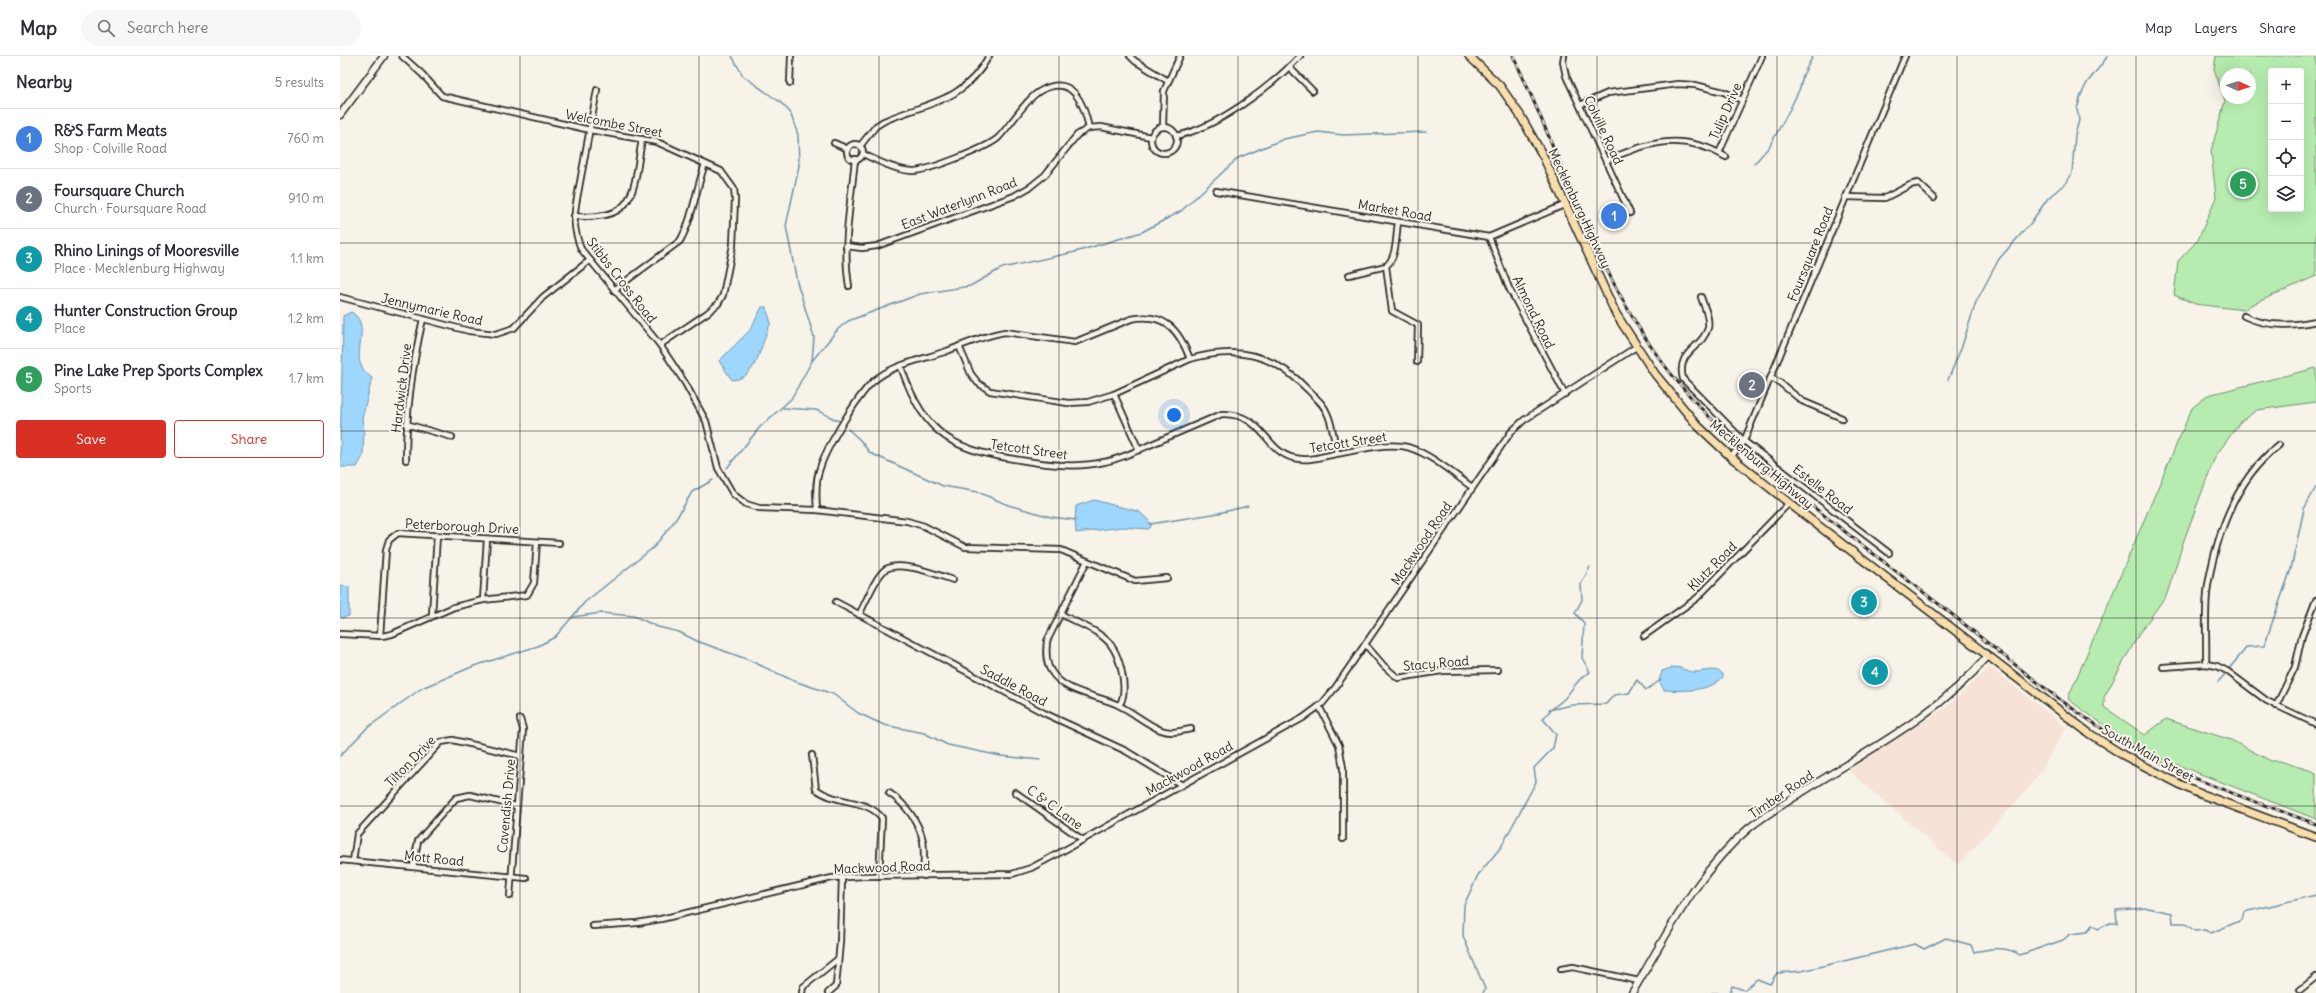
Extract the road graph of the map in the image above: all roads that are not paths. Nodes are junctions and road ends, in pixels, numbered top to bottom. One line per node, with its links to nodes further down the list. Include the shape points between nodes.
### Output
1 (384, 56): 19 (street)
2 (402, 56): 22 (street, Welcombe Street, via 442,96)
3 (791, 56): 14 (street)
4 (989, 56): 27 (street, via 977,75 958,92 884,121 876,126)
5 (1130, 56): 13 (street)
6 (1180, 56): 13 (street)
7 (1300, 56): 12 (street)
8 (1468, 56): 38 (main road, Mecklenburg Highway, via 1500,86 1520,115 1537,145)
9 (1564, 56): 18 (street, Colville Road, via 1566,76)
10 (1762, 56): 17 (street, Tulip Drive)
11 (1904, 56): 36 (street, Foursquare Road)
12 (1289, 67): 16 (street); 23 (street, via 1280,77 1201,130)
13 (1168, 81): 20 (street, via 1163,98)
14 (790, 83)
15 (597, 90): 22 (street, Stibbs Cross Road)
16 (1313, 91)
17 (1742, 100): 18 (street, via 1724,92 1678,84 1608,93); 29 (street, Tulip Drive)
18 (1580, 105): 33 (street, Colville Road)
19 (340, 115)
20 (1163, 127): 23 (street, via 1172,130); 24 (street, via 1157,129)
21 (1089, 128): 24 (street, via 1101,127); 30 (street, via 1085,109 1076,94 1063,87 1052,86 1036,94 993,142 925,169 906,170); 43 (street, East Waterlynn Road, via 1077,135 1040,179 1014,196 876,246)
22 (590, 130): 25 (street, Welcombe Street); 40 (street, Stibbs Cross Road)
23 (1176, 136): 24 (street, via 1175,148 1163,154 1153,149)
24 (1151, 137)
25 (642, 140): 34 (street, Welcombe Street, via 666,145); 40 (street, via 633,192 625,206 606,216)
26 (834, 143): 28 (street)
27 (860, 146): 28 (street, via 854,144); 30 (street)
28 (848, 149): 32 (street, via 849,156)
29 (1719, 153): 31 (street, Tulip Drive); 33 (street, Tulip Drive, via 1698,144 1677,141 1638,146)
30 (863, 154): 32 (street)
31 (1726, 157)
32 (855, 159): 43 (street)
33 (1606, 161): 39 (street, Colville Road)
34 (705, 164): 48 (street, via 680,241); 54 (street, Welcombe Street, via 721,171 734,189 734,244 725,288 718,304)
35 (1216, 191): 41 (street, Market Road)
36 (1845, 197): 37 (street, via 1885,198 1918,183); 60 (street, Foursquare Road)
37 (1934, 198)
38 (1564, 205): 42 (street); 56 (main road, Mecklenburg Highway, via 1616,314)
39 (1630, 212)
40 (574, 216): 44 (street, Stibbs Cross Road, via 576,236 581,249)
41 (1398, 222): 42 (street, Market Road); 45 (street, via 1391,263)
42 (1488, 237): 62 (street, Almond Road, via 1509,288)
43 (846, 246): 47 (street)
44 (590, 260): 48 (street, Stibbs Cross Road); 52 (street, Jennymarie Road, via 543,297 507,331 490,334 469,331)
45 (1386, 266): 46 (street); 58 (street, via 1392,311 1418,325)
46 (1349, 275)
47 (849, 286)
48 (614, 290): 54 (street, Stibbs Cross Road)
49 (340, 297): 52 (street, Jennymarie Road)
50 (1701, 297): 66 (street, Estelle Road, via 1708,318 1707,329 1685,357 1682,364 1683,380)
51 (2244, 316): 53 (street, via 2257,322 2274,324)
52 (423, 319): 64 (street, Hardwick Drive, via 414,359)
53 (2316, 321)
54 (660, 345): 74 (street, Stibbs Cross Road, via 703,415 718,468 733,494 746,504 759,508)
55 (959, 346): 57 (street, via 1005,332 1075,342 1131,319 1149,317 1164,322 1177,332); 59 (street); 61 (street, via 971,374 990,392 1068,403 1088,402)
56 (1636, 347): 62 (street, Mackwood Road); 70 (main road, Mecklenburg Highway, via 1675,400)
57 (1190, 359): 61 (street); 69 (street, via 1217,353 1239,352 1261,357 1282,367 1324,406)
58 (1417, 362)
59 (901, 367): 68 (street, Tetcott Street, via 914,400 928,422 947,438 968,449 1022,460 1071,466 1105,462); 74 (street, via 869,384 830,445 819,469)
60 (1771, 378): 63 (street, via 1802,401); 66 (street, Foursquare Road)
61 (1114, 394): 68 (street)
62 (1565, 394): 72 (street, Mackwood Road, via 1524,420 1511,432)
63 (1842, 418)
64 (406, 424): 65 (street); 71 (street, Hardwick Drive)
65 (452, 437)
66 (1744, 441): 70 (street, Foursquare Road); 79 (street, Estelle Road)
67 (2279, 445): 94 (street, via 2251,472 2238,492 2227,517 2208,586)
68 (1140, 450): 69 (street, Tetcott Street, via 1222,414 1231,414 1250,420 1277,447 1292,457 1308,460)
69 (1337, 453): 72 (street, Tetcott Street, via 1383,446 1402,446 1428,457)
70 (1731, 457): 73 (main road, Mecklenburg Highway)
71 (406, 460)
72 (1472, 488): 92 (street, Mackwood Road)
73 (1789, 503): 91 (street, Klutz Road, via 1697,598); 93 (main road, Mecklenburg Highway)
74 (816, 510): 80 (street, Stibbs Cross Road, via 907,521 924,526 965,547 1061,550)
75 (438, 536): 76 (street, Peterborough Drive); 87 (street); 90 (street, Peterborough Drive, via 398,533 389,540 386,550)
76 (487, 539): 77 (street, Peterborough Drive); 83 (street)
77 (537, 542): 78 (street, Peterborough Drive); 83 (street, via 534,582 527,595)
78 (559, 543)
79 (1889, 553)
80 (1087, 561): 81 (street, Stibbs Cross Road, via 1134,581); 86 (street)
81 (1167, 578)
82 (953, 580): 88 (street, via 909,567 896,566 886,569 879,576)
83 (483, 600): 87 (street)
84 (2316, 600): 99 (street, via 2302,636 2295,667)
85 (836, 602): 88 (street, Saddle Road)
86 (1061, 614): 97 (street, via 1106,638 1114,645 1124,687); 97 (street, via 1047,641 1046,653 1050,670 1059,680 1078,691)
87 (432, 615): 90 (street, via 400,631)
88 (859, 615): 105 (street, Saddle Road, via 1044,713 1126,751)
89 (340, 634): 90 (street)
90 (380, 636)
91 (1644, 636)
92 (1365, 644): 96 (street, Stacy Road, via 1398,678 1442,671); 98 (street, Mackwood Road, via 1335,688)
93 (1987, 657): 109 (main road, South Main Street, via 2076,724 2157,774 2200,794); 125 (street, Timber Road, via 1963,684 1937,707 1773,810 1739,838 1693,890)
94 (2206, 664): 95 (street); 99 (street, via 2227,671)
95 (2163, 667)
96 (1498, 670)
97 (1119, 705): 102 (street, via 1162,730 1177,732)
98 (1319, 706): 105 (street, Mackwood Road, via 1303,718); 110 (street, via 1339,746 1343,768)
99 (2276, 706): 101 (street)
100 (520, 719): 104 (street, Cavendish Drive, via 523,730)
101 (2316, 724)
102 (1191, 729)
103 (812, 755): 115 (street, via 816,789 839,801 864,805 877,811 882,818)
104 (521, 756): 108 (street, Cavendish Drive); 113 (street, Tilton Drive, via 453,740 441,742 357,834)
105 (1182, 785): 111 (street, Mackwood Road)
106 (1015, 792): 111 (street, C & C Lane)
107 (889, 793): 116 (street, via 898,798 916,822 923,842)
108 (516, 806): 114 (street, via 470,795 456,798 418,841); 117 (street, Cavendish Drive)
109 (2316, 837)
110 (1343, 839)
111 (1082, 840): 116 (street, Mackwood Road, via 1031,868 1012,874)
112 (340, 860): 113 (street, Mott Road)
113 (353, 861): 114 (street, Mott Road)
114 (413, 867): 117 (street, Mott Road)
115 (879, 876): 116 (street, Mackwood Road); 119 (street, Mackwood Road)
116 (924, 876)
117 (511, 877): 118 (street, Mott Road); 120 (street, Cavendish Drive)
118 (526, 878)
119 (842, 878): 121 (street, Mackwood Road, via 637,924); 122 (street)
120 (510, 896)
121 (593, 926)
122 (838, 958): 127 (street, via 803,987); 128 (street, via 836,986)
123 (1561, 969): 125 (street, via 1573,967)
124 (2316, 977): 126 (street)
125 (1639, 981): 129 (street, Timber Road)
126 (2300, 990)
127 (802, 993)
128 (828, 993)
129 (1632, 993)

